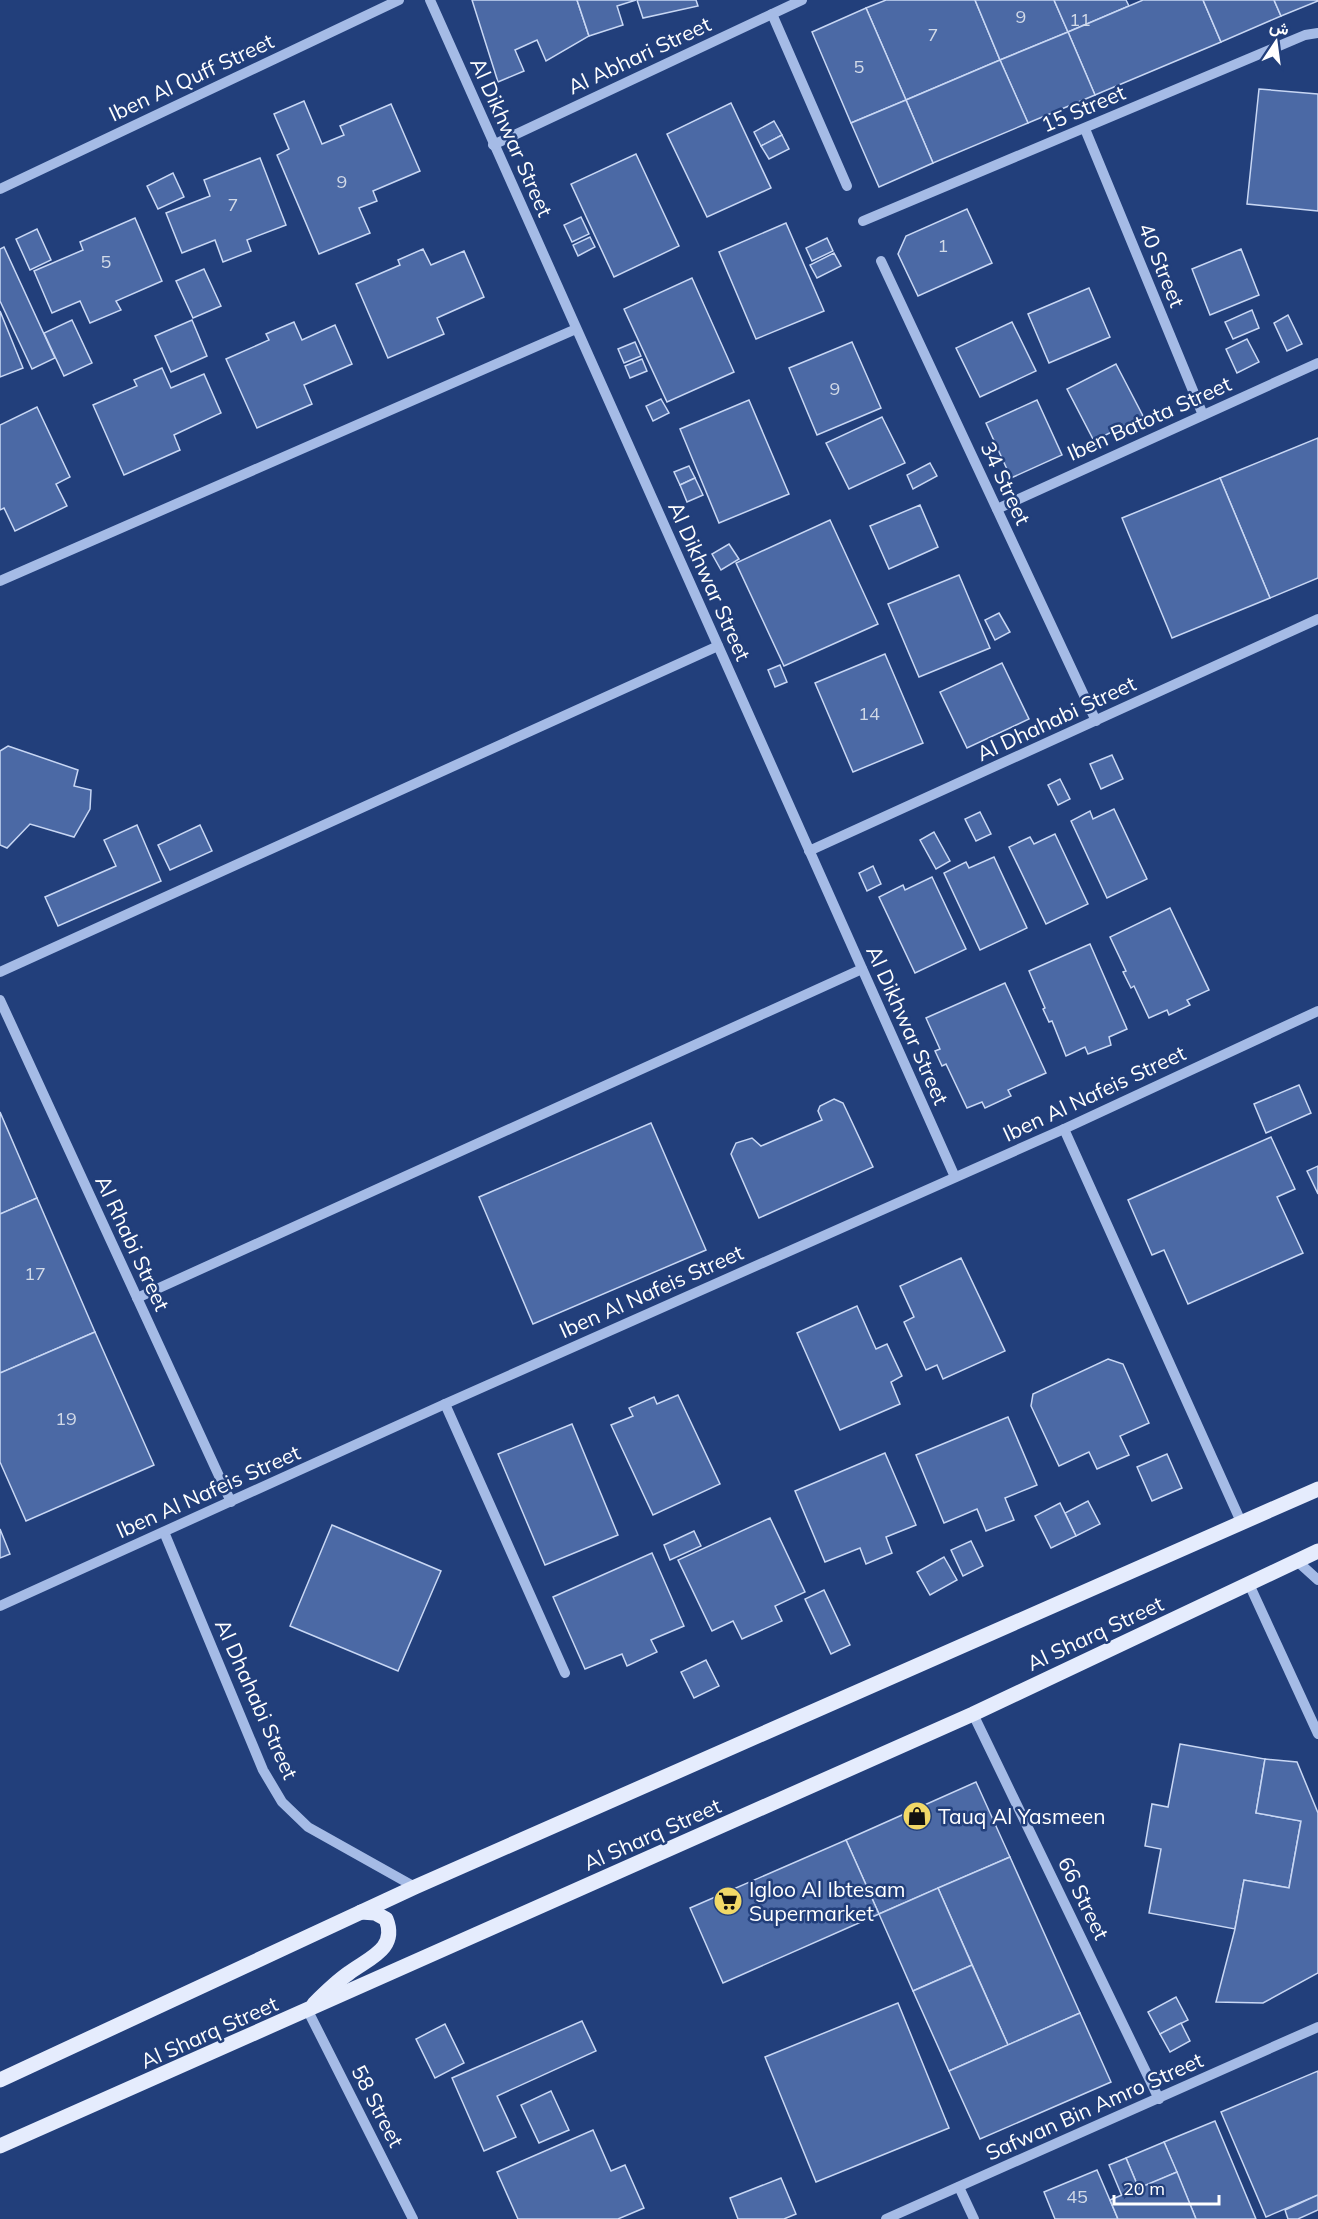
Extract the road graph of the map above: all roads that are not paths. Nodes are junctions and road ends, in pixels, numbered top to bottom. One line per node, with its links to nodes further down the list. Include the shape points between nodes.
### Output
1 (399, 0): 9 (street, Iben Al Quff Street)
2 (430, 0): 7 (street, Al Dikhwar Street)
3 (802, 0): 4 (street, Al Abhari Street)
4 (772, 14): 7 (street, Al Abhari Street); 8 (street)
5 (1318, 33): 6 (street, 15 Street, via 1305,35)
6 (1084, 129): 10 (street, 15 Street); 14 (street, 40 Street)
7 (493, 145): 12 (street, Al Dikhwar Street)
8 (847, 186)
9 (0, 189)
10 (863, 221)
11 (881, 261): 15 (street, 34 Street)
12 (576, 329): 16 (street); 18 (street, Al Dikhwar Street)
13 (1318, 363): 14 (street, Iben Batota Street)
14 (1203, 415): 15 (street, Iben Batota Street)
15 (997, 508): 19 (street, 34 Street)
16 (0, 581)
17 (1318, 619): 19 (street, Al Dhahabi Street)
18 (718, 646): 20 (street, Al Dikhwar Street); 22 (street)
19 (1096, 721): 20 (street, Al Dhahabi Street)
20 (809, 852): 21 (street, Al Dikhwar Street)
21 (862, 969): 26 (street, Al Dikhwar Street); 27 (street)
22 (0, 972)
23 (0, 1000): 27 (street, Al Rhabi Street)
24 (1318, 1011): 25 (street, Iben Al Nafeis Street)
25 (1064, 1129): 26 (street, Iben Al Nafeis Street); 31 (street)
26 (955, 1177): 28 (street, Iben Al Nafeis Street)
27 (137, 1298): 30 (street, Al Rhabi Street)
28 (445, 1404): 30 (street, Iben Al Nafeis Street); 38 (street)
29 (1318, 1489): 31 (main road, Al Sharq Street)
30 (231, 1502): 32 (street, Iben Al Nafeis Street)
31 (1242, 1524): 41 (main road, Al Sharq Street)
32 (164, 1532): 37 (street, Iben Al Nafeis Street); 41 (street, Al Dhahabi Street, via 263,1770 282,1802 308,1827)
33 (1318, 1551): 34 (main road, Al Sharq Street)
34 (1297, 1561): 35 (street); 36 (main road, Al Sharq Street)
35 (1318, 1580)
36 (1249, 1584): 39 (main road, Al Sharq Street); 40 (street)
37 (0, 1606)
38 (565, 1673)
39 (973, 1714): 43 (main road, Al Sharq Street); 46 (street, 66 Street)
40 (1318, 1734)
41 (415, 1887): 42 (main road, Al Sharq Street)
42 (361, 1912): 43 (main road, via 386,1918 391,1930 385,1947); 45 (main road, Al Sharq Street)
43 (308, 2011): 47 (main road, Al Sharq Street); 49 (street, 58 Street)
44 (1318, 2027): 46 (street, Safwan Bin Amro Street)
45 (0, 2080)
46 (1159, 2099): 48 (street, Safwan Bin Amro Street)
47 (0, 2146)
48 (959, 2187): 50 (street, Safwan Bin Amro Street); 51 (street)
49 (413, 2219)
50 (886, 2219)
51 (974, 2219)

